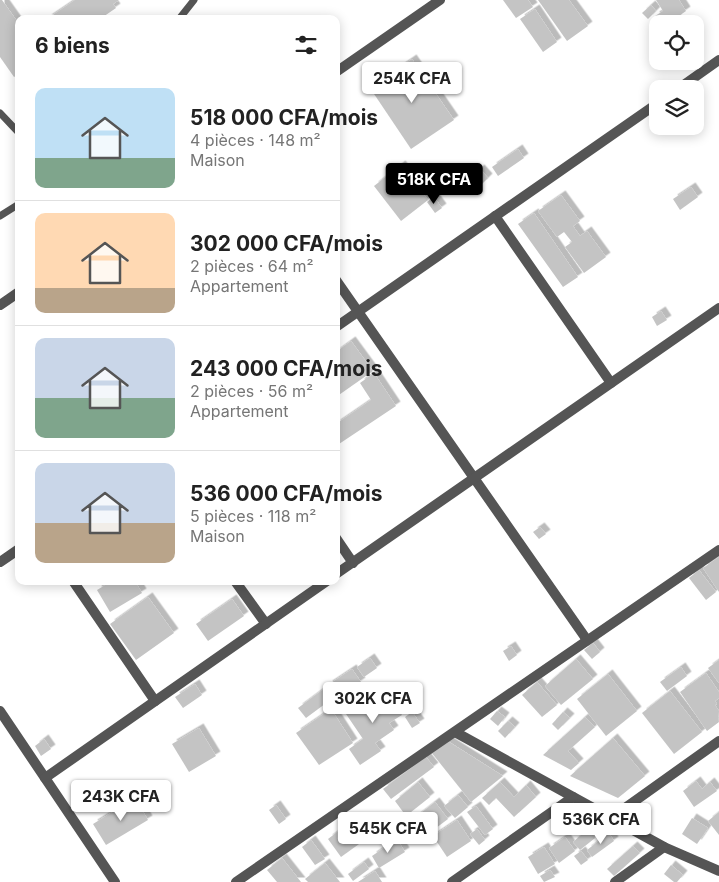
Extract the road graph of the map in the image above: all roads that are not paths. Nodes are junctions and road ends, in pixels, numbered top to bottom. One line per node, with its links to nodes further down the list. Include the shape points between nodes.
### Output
1 (194, 0): 3 (lane)
2 (440, 0): 5 (street)
3 (182, 15)
4 (719, 60): 6 (street)
5 (340, 69)
6 (691, 80)
7 (649, 109): 12 (street)
8 (0, 113): 9 (lane)
9 (15, 129)
10 (15, 207): 11 (lane)
11 (0, 216)
12 (495, 216): 17 (street); 19 (street)
13 (340, 286): 17 (street)
14 (15, 295): 15 (street)
15 (0, 305)
16 (719, 308): 19 (street)
17 (358, 312): 18 (street); 20 (street)
18 (340, 324)
19 (611, 383): 20 (street)
20 (474, 478): 25 (street); 31 (street)
21 (340, 544): 25 (street)
22 (719, 550): 31 (street)
23 (15, 552): 24 (street)
24 (0, 562)
25 (353, 563): 26 (street)
26 (340, 571)
27 (76, 585): 32 (street)
28 (239, 585): 30 (street)
29 (320, 585): 30 (street)
30 (266, 624): 32 (street)
31 (588, 640): 34 (street)
32 (155, 701): 36 (street)
33 (0, 711): 36 (street)
34 (455, 732): 37 (street); 42 (street)
35 (719, 741): 38 (street)
36 (45, 778): 41 (street)
37 (573, 797): 38 (street); 43 (street)
38 (611, 818): 39 (street)
39 (664, 847): 40 (street); 44 (street)
40 (719, 871)
41 (115, 882)
42 (236, 882)
43 (452, 882)
44 (615, 882)

